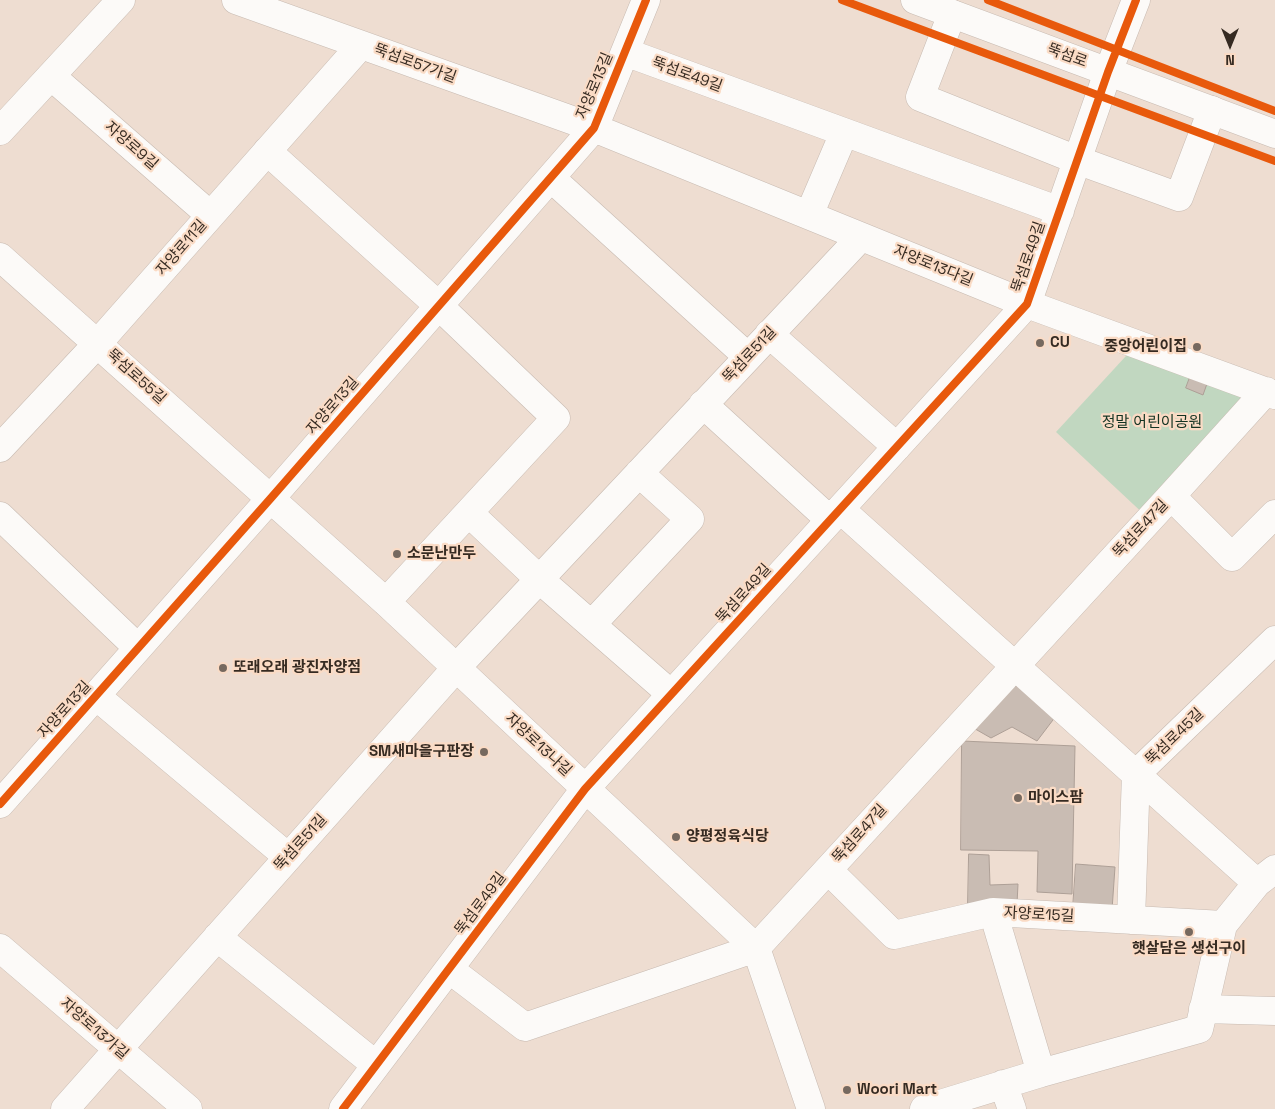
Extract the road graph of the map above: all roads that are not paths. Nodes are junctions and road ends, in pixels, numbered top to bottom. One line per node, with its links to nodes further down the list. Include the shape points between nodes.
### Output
1 (121, 0): 10 (street)
2 (236, 0): 7 (street, 뚝섬로57가길)
3 (646, 0): 8 (street, 자양로13길)
4 (915, 0): 6 (street, 뚝섬로)
5 (1136, 0): 9 (street, 뚝섬로49길)
6 (952, 14): 9 (street, 뚝섬로); 17 (street, via 920,97)
7 (361, 45): 12 (street, 뚝섬로57가길); 16 (street, 자양로11길)
8 (625, 52): 12 (street, 자양로13길); 14 (street, 뚝섬로49길)
9 (1108, 72): 11 (street, 뚝섬로); 17 (street, 뚝섬로49길)
10 (51, 76): 13 (street); 20 (street, 자양로9길)
11 (1212, 110): 15 (street, 뚝섬로); 17 (street, via 1179,197)
12 (594, 128): 18 (street, 자양로13길); 21 (street, 자양로13다길)
13 (0, 131)
14 (844, 132): 19 (street, 뚝섬로49길); 21 (street)
15 (1275, 134)
16 (267, 151): 20 (street, 자양로11길); 25 (street)
17 (1078, 160): 19 (street, 뚝섬로49길)
18 (551, 178): 25 (street, 자양로13길); 28 (street)
19 (1060, 211): 24 (street, 뚝섬로49길)
20 (210, 215): 27 (street, 자양로11길)
21 (809, 215): 22 (street, 자양로13다길)
22 (861, 236): 24 (street, 자양로13다길); 26 (street, 뚝섬로51길)
23 (0, 257): 27 (street, 뚝섬로55길)
24 (1027, 304): 29 (street, 자양로13다길); 31 (street, 뚝섬로49길)
25 (439, 306): 35 (street, 자양로13길); 36 (street, via 556,418)
26 (769, 334): 28 (street, 뚝섬로51길); 31 (street)
27 (98, 343): 32 (street, 자양로11길); 35 (street, 뚝섬로55길)
28 (748, 357): 30 (street, 뚝섬로51길)
29 (1270, 393): 34 (street, 뚝섬로47길)
30 (703, 404): 33 (street, 뚝섬로51길); 38 (street)
31 (897, 447): 38 (street, 뚝섬로49길)
32 (0, 448)
33 (639, 473): 40 (street, 뚝섬로51길); 42 (street, via 690,519)
34 (1171, 496): 37 (street, via 1232,557); 45 (street, 뚝섬로47길)
35 (271, 498): 41 (street, 자양로13나길); 44 (street, 자양로13길)
36 (469, 513): 40 (street); 41 (street)
37 (1275, 514)
38 (835, 515): 45 (street); 47 (street, 뚝섬로49길)
39 (0, 516): 44 (street)
40 (539, 579): 42 (street); 46 (street, 뚝섬로51길)
41 (386, 602): 46 (street, 자양로13나길)
42 (592, 624): 47 (street)
43 (1275, 640): 49 (street, 뚝섬로45길)
44 (138, 648): 48 (street, 자양로13길)
45 (1014, 666): 49 (street); 53 (street, 뚝섬로47길)
46 (456, 668): 50 (street, 자양로13나길); 52 (street, 뚝섬로51길)
47 (671, 694): 50 (street, 뚝섬로49길)
48 (96, 696): 51 (street, 자양로13길); 52 (street, 자양로13길)
49 (1136, 774): 54 (street); 56 (street, 뚝섬로45길)
50 (585, 789): 60 (street, 자양로13나길); 61 (street, 뚝섬로49길)
51 (0, 804)
52 (288, 857): 58 (street, 뚝섬로51길)
53 (828, 870): 55 (street, 뚝섬로47길, via 894,935); 60 (street, 뚝섬로47길)
54 (1266, 876): 57 (street)
55 (993, 912): 56 (street, 자양로15길); 66 (street, 자양로15길)
56 (1131, 920): 57 (street, 자양로15길)
57 (1223, 925): 62 (street)
58 (218, 937): 64 (street, 뚝섬로51길); 65 (street)
59 (0, 948): 64 (street, 자양로13가길)
60 (756, 948): 61 (street, via 525,1027); 71 (street, 자양로13나길)
61 (449, 969): 65 (street, 뚝섬로49길)
62 (1203, 1009): 63 (street); 66 (street, via 1199,1028)
63 (1275, 1011)
64 (118, 1049): 68 (street, 뚝섬로51길); 69 (street, 자양로13가길)
65 (376, 1065): 70 (street, 뚝섬로49길)
66 (1041, 1073): 67 (street)
67 (1008, 1097): 72 (street)
68 (65, 1109)
69 (188, 1109)
70 (343, 1109)
71 (811, 1109)
72 (924, 1109)

